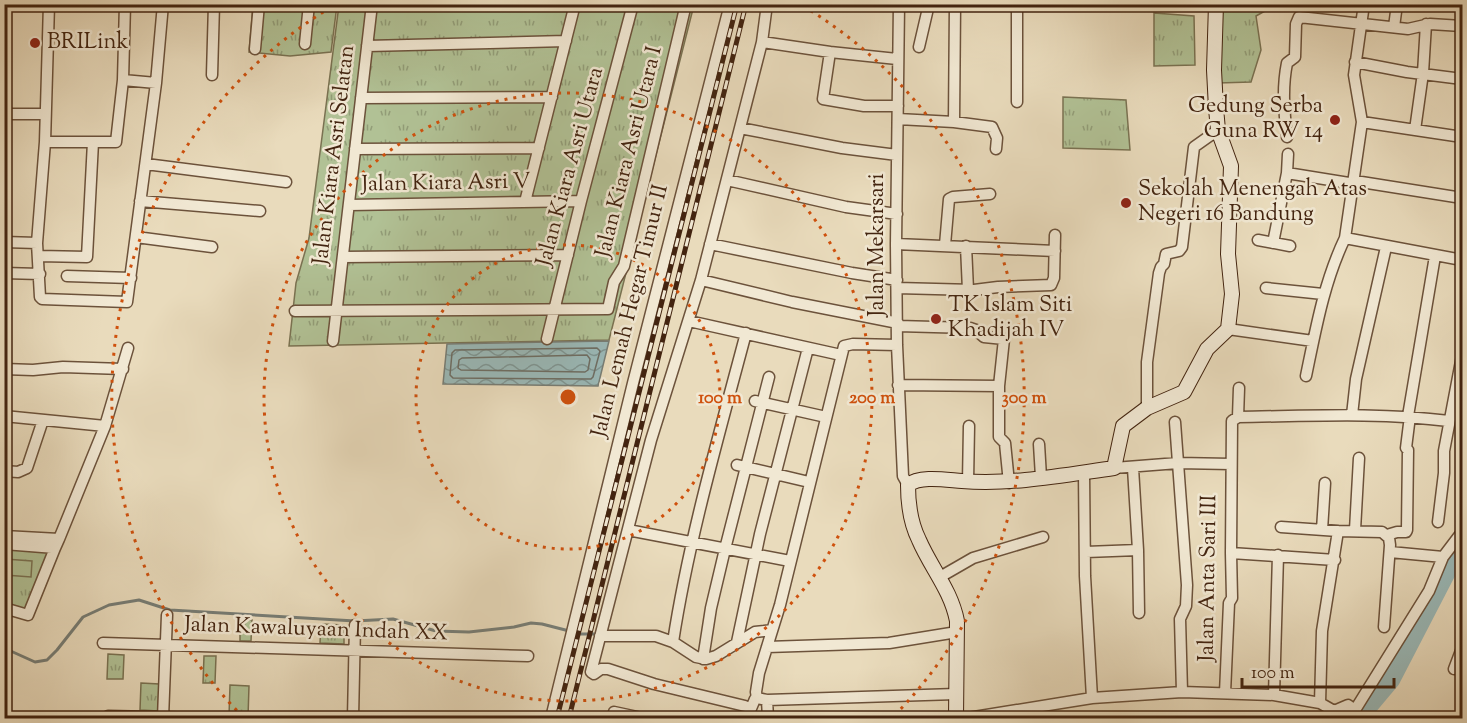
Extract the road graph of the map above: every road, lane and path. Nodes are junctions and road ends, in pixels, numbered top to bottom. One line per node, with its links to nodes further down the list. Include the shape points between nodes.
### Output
1 (49, 4): 43 (street)
2 (125, 4): 36 (street)
3 (163, 4): 37 (street)
4 (213, 4): 34 (street)
5 (259, 4): 29 (street)
6 (309, 4): 26 (street)
7 (372, 4): 27 (street, Jalan Kiara Asri Selatan)
8 (575, 4): 24 (street)
9 (633, 4): 67 (street, Jalan Kiara Asri Utara)
10 (686, 4): 101 (street, Jalan Kiara Asri Utara I, via 624,266 614,282 608,309)
11 (730, 4): 208 (street, Jalan Lemah Hegar Timur II)
12 (767, 4): 25 (street)
13 (899, 4): 31 (street, Jalan Mekarsari)
14 (929, 4): 28 (street)
15 (955, 4): 45 (street)
16 (1017, 4): 40 (street)
17 (1216, 4): 48 (street, via 1214,70)
18 (1364, 4): 20 (street)
19 (1397, 4): 23 (street)
20 (1362, 23): 23 (street); 32 (street); 50 (street, via 1307,17 1297,20 1295,57 1287,63 1284,77)
21 (1426, 24): 22 (street); 23 (street, via 1408,29); 33 (street)
22 (1462, 26)
23 (1394, 27)
24 (566, 41): 27 (street); 38 (street)
25 (762, 42): 30 (street); 47 (street)
26 (305, 44)
27 (367, 46): 39 (street, Jalan Kiara Asri Selatan)
28 (919, 47)
29 (255, 49)
30 (830, 52): 31 (street); 41 (street, via 824,99 864,106)
31 (897, 59): 41 (street, Jalan Mekarsari)
32 (1355, 62): 33 (street); 46 (street)
33 (1423, 73): 35 (street); 49 (street)
34 (212, 75)
35 (1462, 78)
36 (123, 80): 37 (street); 53 (street, via 118,141)
37 (156, 83): 59 (street)
38 (552, 97): 39 (street); 54 (street)
39 (361, 98): 55 (street, Jalan Kiara Asri Selatan)
40 (1017, 102)
41 (898, 106): 44 (street, Jalan Mekarsari)
42 (4, 114): 43 (street)
43 (45, 114): 52 (street)
44 (898, 119): 45 (street); 58 (street, Jalan Mekarsari)
45 (954, 122): 56 (street, via 992,127)
46 (1362, 122): 49 (street); 63 (street)
47 (740, 128): 58 (street); 61 (street)
48 (1218, 129): 106 (street, via 1231,166 1228,254 1232,294); 125 (street, via 1194,147 1182,247 1166,254 1159,273 1147,362)
49 (1415, 130): 51 (street)
50 (1287, 137)
51 (1462, 137)
52 (45, 142): 53 (street); 77 (street)
53 (93, 142): 88 (street, via 87,256)
54 (539, 148): 55 (street); 68 (street)
55 (355, 149): 69 (street, Jalan Kiara Asri Selatan)
56 (996, 149)
57 (1288, 154): 60 (street)
58 (897, 155): 71 (street, Jalan Mekarsari)
59 (146, 164): 62 (street); 66 (street)
60 (1287, 173): 63 (street); 78 (street)
61 (727, 180): 71 (street, via 846,207); 80 (street)
62 (286, 182)
63 (1355, 183): 65 (street); 74 (street)
64 (990, 194): 81 (street, via 949,200)
65 (1462, 198)
66 (140, 201): 70 (street); 73 (street)
67 (581, 201): 68 (street, Jalan Kiara Asri V); 87 (street, Jalan Kiara Asri Utara)
68 (525, 202): 69 (street, Jalan Kiara Asri V)
69 (349, 205): 90 (street, Jalan Kiara Asri Selatan)
70 (260, 211)
71 (897, 214): 79 (street, Jalan Mekarsari)
72 (1055, 235): 86 (street)
73 (136, 237): 85 (street); 95 (street)
74 (1345, 238): 84 (street); 100 (street)
75 (1258, 240): 78 (street)
76 (4, 242): 77 (street)
77 (37, 243): 88 (street)
78 (1273, 243): 83 (street)
79 (896, 244): 81 (street); 97 (street, Jalan Mekarsari)
80 (715, 245): 96 (street); 97 (street)
81 (945, 245): 82 (street)
82 (966, 246): 86 (street); 99 (street)
83 (1290, 246)
84 (1386, 247): 89 (street); 127 (street, via 1356,379)
85 (212, 248)
86 (1055, 251): 99 (street, via 1051,285)
87 (568, 255): 90 (street); 101 (street, Jalan Kiara Asri Utara)
88 (39, 256): 93 (street)
89 (1435, 256): 91 (street); 129 (street)
90 (343, 257): 103 (street, Jalan Kiara Asri Selatan)
91 (1462, 260)
92 (4, 273): 93 (street)
93 (40, 274): 95 (street, via 40,298 84,301 127,302)
94 (67, 276): 95 (street)
95 (131, 278)
96 (706, 281): 104 (street); 105 (street)
97 (897, 284): 99 (street); 105 (street, Jalan Mekarsari)
98 (1266, 288): 100 (street)
99 (968, 290)
100 (1323, 294): 110 (street)
101 (554, 309): 103 (street); 108 (street, Jalan Kiara Asri Utara)
102 (295, 310): 103 (street)
103 (336, 311): 109 (street, Jalan Kiara Asri Selatan)
104 (689, 319): 107 (street); 155 (street)
105 (898, 324): 111 (street, Jalan Mekarsari); 121 (street, via 970,328 984,337 1004,340)
106 (1228, 329): 110 (street); 125 (street, via 1207,349 1184,393)
107 (746, 333): 113 (street); 164 (street)
108 (547, 339)
109 (333, 341)
110 (1313, 341): 118 (street)
111 (897, 345): 114 (street, via 847,344); 120 (street, Jalan Mekarsari)
112 (128, 348): 117 (street)
113 (808, 348): 114 (street); 126 (street)
114 (841, 356): 130 (street)
115 (1462, 359): 123 (street)
116 (4, 369): 117 (street)
117 (123, 369): 135 (street)
118 (1306, 376)
119 (769, 377): 124 (street)
120 (898, 385): 121 (street); 152 (street, Jalan Mekarsari, via 903,476)
121 (999, 386): 150 (street, via 999,437 1005,443)
122 (1239, 388): 131 (street)
123 (1458, 397): 133 (street)
124 (759, 402): 126 (street); 141 (street)
125 (1147, 408): 142 (street, via 1123,426)
126 (792, 410): 130 (street); 146 (street)
127 (1352, 415): 129 (street); 131 (street)
128 (4, 416): 132 (street)
129 (1409, 416): 133 (street); 160 (street, via 1407,530)
130 (826, 417): 149 (street)
131 (1238, 417): 140 (street, Jalan Anta Sari III, via 1232,421)
132 (43, 420): 135 (street); 144 (street, via 27,468)
133 (1449, 421): 153 (street)
134 (1175, 422): 139 (street)
135 (105, 426): 163 (street)
136 (969, 426): 148 (street)
137 (1039, 444): 147 (street)
138 (1359, 458): 157 (street)
139 (1178, 463): 140 (street); 143 (street); 195 (street, via 1187,585 1186,606 1180,619)
140 (1230, 464): 169 (street, Jalan Anta Sari III)
141 (740, 466): 146 (street); 166 (street)
142 (1114, 468): 143 (street); 145 (street)
143 (1133, 468): 167 (street)
144 (4, 471)
145 (1084, 472): 147 (street); 168 (street)
146 (777, 474): 149 (street); 171 (street)
147 (1041, 477): 150 (street)
148 (968, 482): 150 (street); 152 (street, via 930,480)
149 (808, 483): 175 (street)
150 (1009, 483)
151 (1325, 483): 156 (street)
152 (908, 485): 176 (street, via 918,539)
153 (1438, 522)
154 (1281, 527): 156 (street)
155 (628, 530): 164 (street); 184 (street)
156 (1322, 530): 158 (street)
157 (1355, 530): 158 (street); 160 (street)
158 (1338, 531): 174 (street)
159 (1462, 532): 173 (street)
160 (1387, 535): 170 (street)
161 (4, 536): 163 (street)
162 (1043, 537): 176 (street, via 973,558)
163 (57, 543): 165 (street); 177 (street, via 28,615)
164 (693, 543): 166 (street); 185 (street)
165 (4, 544)
166 (725, 549): 171 (street); 193 (street)
167 (1138, 550): 168 (street); 178 (street)
168 (1086, 552): 199 (street)
169 (1231, 552): 172 (street); 197 (street, Jalan Anta Sari III)
170 (1390, 552): 173 (street); 181 (street)
171 (756, 555): 175 (street); 186 (street)
172 (1278, 555): 174 (street); 198 (street)
173 (1443, 557): 201 (street, via 1429,591 1355,710 1348,705 1334,711)
174 (1335, 560): 201 (street, via 1322,631)
175 (790, 561): 182 (street)
176 (940, 577): 183 (street, via 954,607)
177 (4, 608)
178 (1139, 613)
179 (167, 615): 188 (street)
180 (355, 625): 191 (street)
181 (1384, 627)
182 (772, 630): 186 (street, via 755,632); 189 (street)
183 (957, 632): 189 (street, via 889,643); 196 (street)
184 (601, 635): 185 (street, via 642,634); 202 (street, via 592,674 608,669)
185 (673, 642): 193 (street)
186 (737, 642): 193 (street, via 716,656)
187 (103, 643): 188 (street, Jalan Kawaluyaan Indah XX)
188 (166, 645): 191 (street, Jalan Kawaluyaan Indah XX); 205 (street)
189 (767, 647): 200 (street, via 759,673)
190 (1462, 648): 194 (street)
191 (354, 650): 192 (street, Jalan Kawaluyaan Indah XX); 207 (street)
192 (528, 656)
193 (703, 659)
194 (1454, 669)
195 (1182, 692): 197 (street); 199 (street)
196 (957, 693): 200 (street); 212 (street)
197 (1225, 693): 198 (street)
198 (1274, 695): 201 (street)
199 (1092, 698): 213 (street)
200 (761, 699): 210 (street); 211 (street)
201 (1320, 703)
202 (746, 706)
203 (614, 712): 209 (street)
204 (108, 716): 205 (street)
205 (163, 718): 206 (street)
206 (200, 718)
207 (353, 718)
208 (551, 718)
209 (642, 718)
210 (747, 718)
211 (768, 718)
212 (956, 718)
213 (968, 718)

